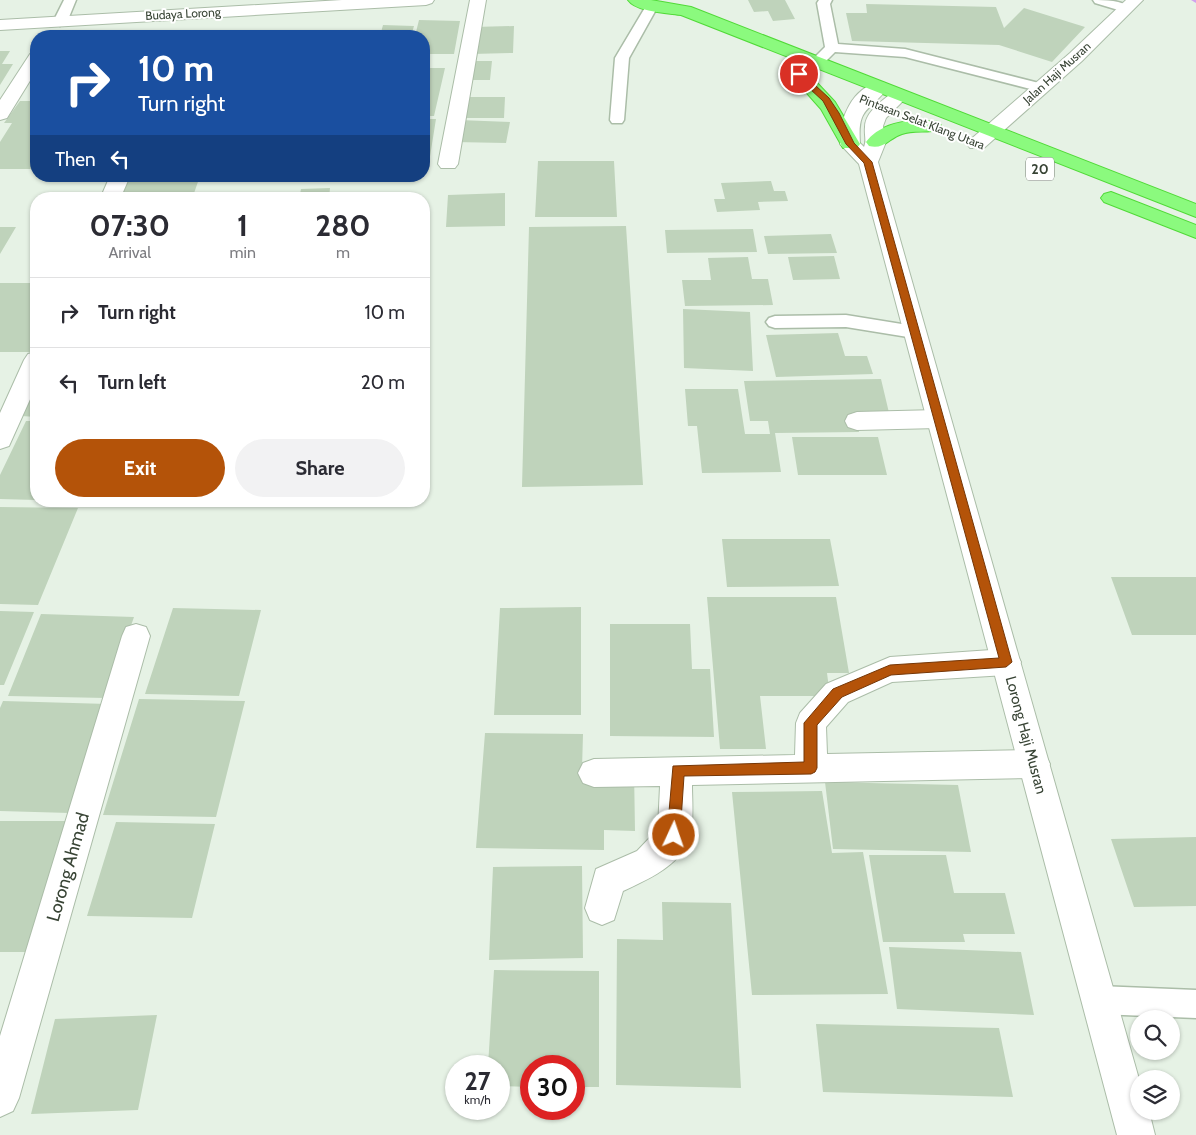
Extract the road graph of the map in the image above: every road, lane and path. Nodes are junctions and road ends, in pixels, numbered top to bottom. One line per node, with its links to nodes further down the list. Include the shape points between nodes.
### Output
1 (70, 0): 8 (lane)
2 (426, 0): 8 (street, Budaya Lorong, via 191,21)
3 (478, 0): 24 (street)
4 (826, 0): 11 (lane, via 823,3)
5 (1099, 0): 7 (lane)
6 (642, 2): 12 (highway, Pintasan Selat Klang Utara / 20, via 685,11); 14 (highway, Pintasan Selat Klang Utara / 20, via 669,22); 20 (lane, via 633,36 622,58)
7 (1130, 4): 16 (street, Jalan Haji Musran)
8 (60, 22): 9 (street, Budaya Lorong); 10 (street)
9 (0, 25)
10 (55, 30)
11 (832, 48): 12 (lane); 16 (lane, via 905,53)
12 (816, 63): 15 (highway, Pintasan Selat Klang Utara / 20)
13 (30, 67): 19 (street)
14 (799, 74): 17 (highway, Pintasan Selat Klang Utara / 20); 23 (highway, via 826,100)
15 (879, 87): 17 (street, Lorong Haji Musran); 18 (highway, Pintasan Selat Klang Utara / 20)
16 (1042, 88): 22 (street, Jalan Haji Musran)
17 (851, 94): 18 (highway, Pintasan Selat Klang Utara / 20); 23 (street, Lorong Haji Musran, via 855,108 850,120)
18 (892, 102): 21 (highway, Pintasan Selat Klang Utara / 20); 22 (highway, Pintasan Selat Klang Utara / 20); 23 (street, Lorong Haji Musran, via 877,116)
19 (0, 114)
20 (617, 120)
21 (932, 126): 22 (highway, Pintasan Selat Klang Utara / 20); 23 (highway, via 899,128 882,136)
22 (984, 137): 25 (highway, Pintasan Selat Klang Utara / 20); 26 (highway, Pintasan Selat Klang Utara / 20)
23 (865, 150): 28 (street, Lorong Haji Musran)
24 (448, 164)
25 (1196, 211)
26 (1196, 232)
27 (775, 322): 28 (lane, via 846,322)
28 (914, 332): 30 (street, Lorong Haji Musran)
29 (30, 373): 32 (street)
30 (938, 419): 31 (street); 34 (street, Lorong Haji Musran)
31 (857, 421)
32 (0, 440)
33 (136, 636): 42 (street, Lorong Ahmad)
34 (1006, 662): 35 (street, Lorong Haji Musran); 36 (street, via 890,670 837,693 810,723)
35 (1034, 764): 36 (street); 40 (street, Lorong Haji Musran)
36 (811, 768): 37 (street)
37 (677, 770): 38 (street); 39 (street, via 674,835 649,862 608,881)
38 (594, 773)
39 (602, 908)
40 (1099, 1000): 41 (lane); 43 (street, Lorong Haji Musran)
41 (1196, 1004)
42 (0, 1098)
43 (1136, 1135)

